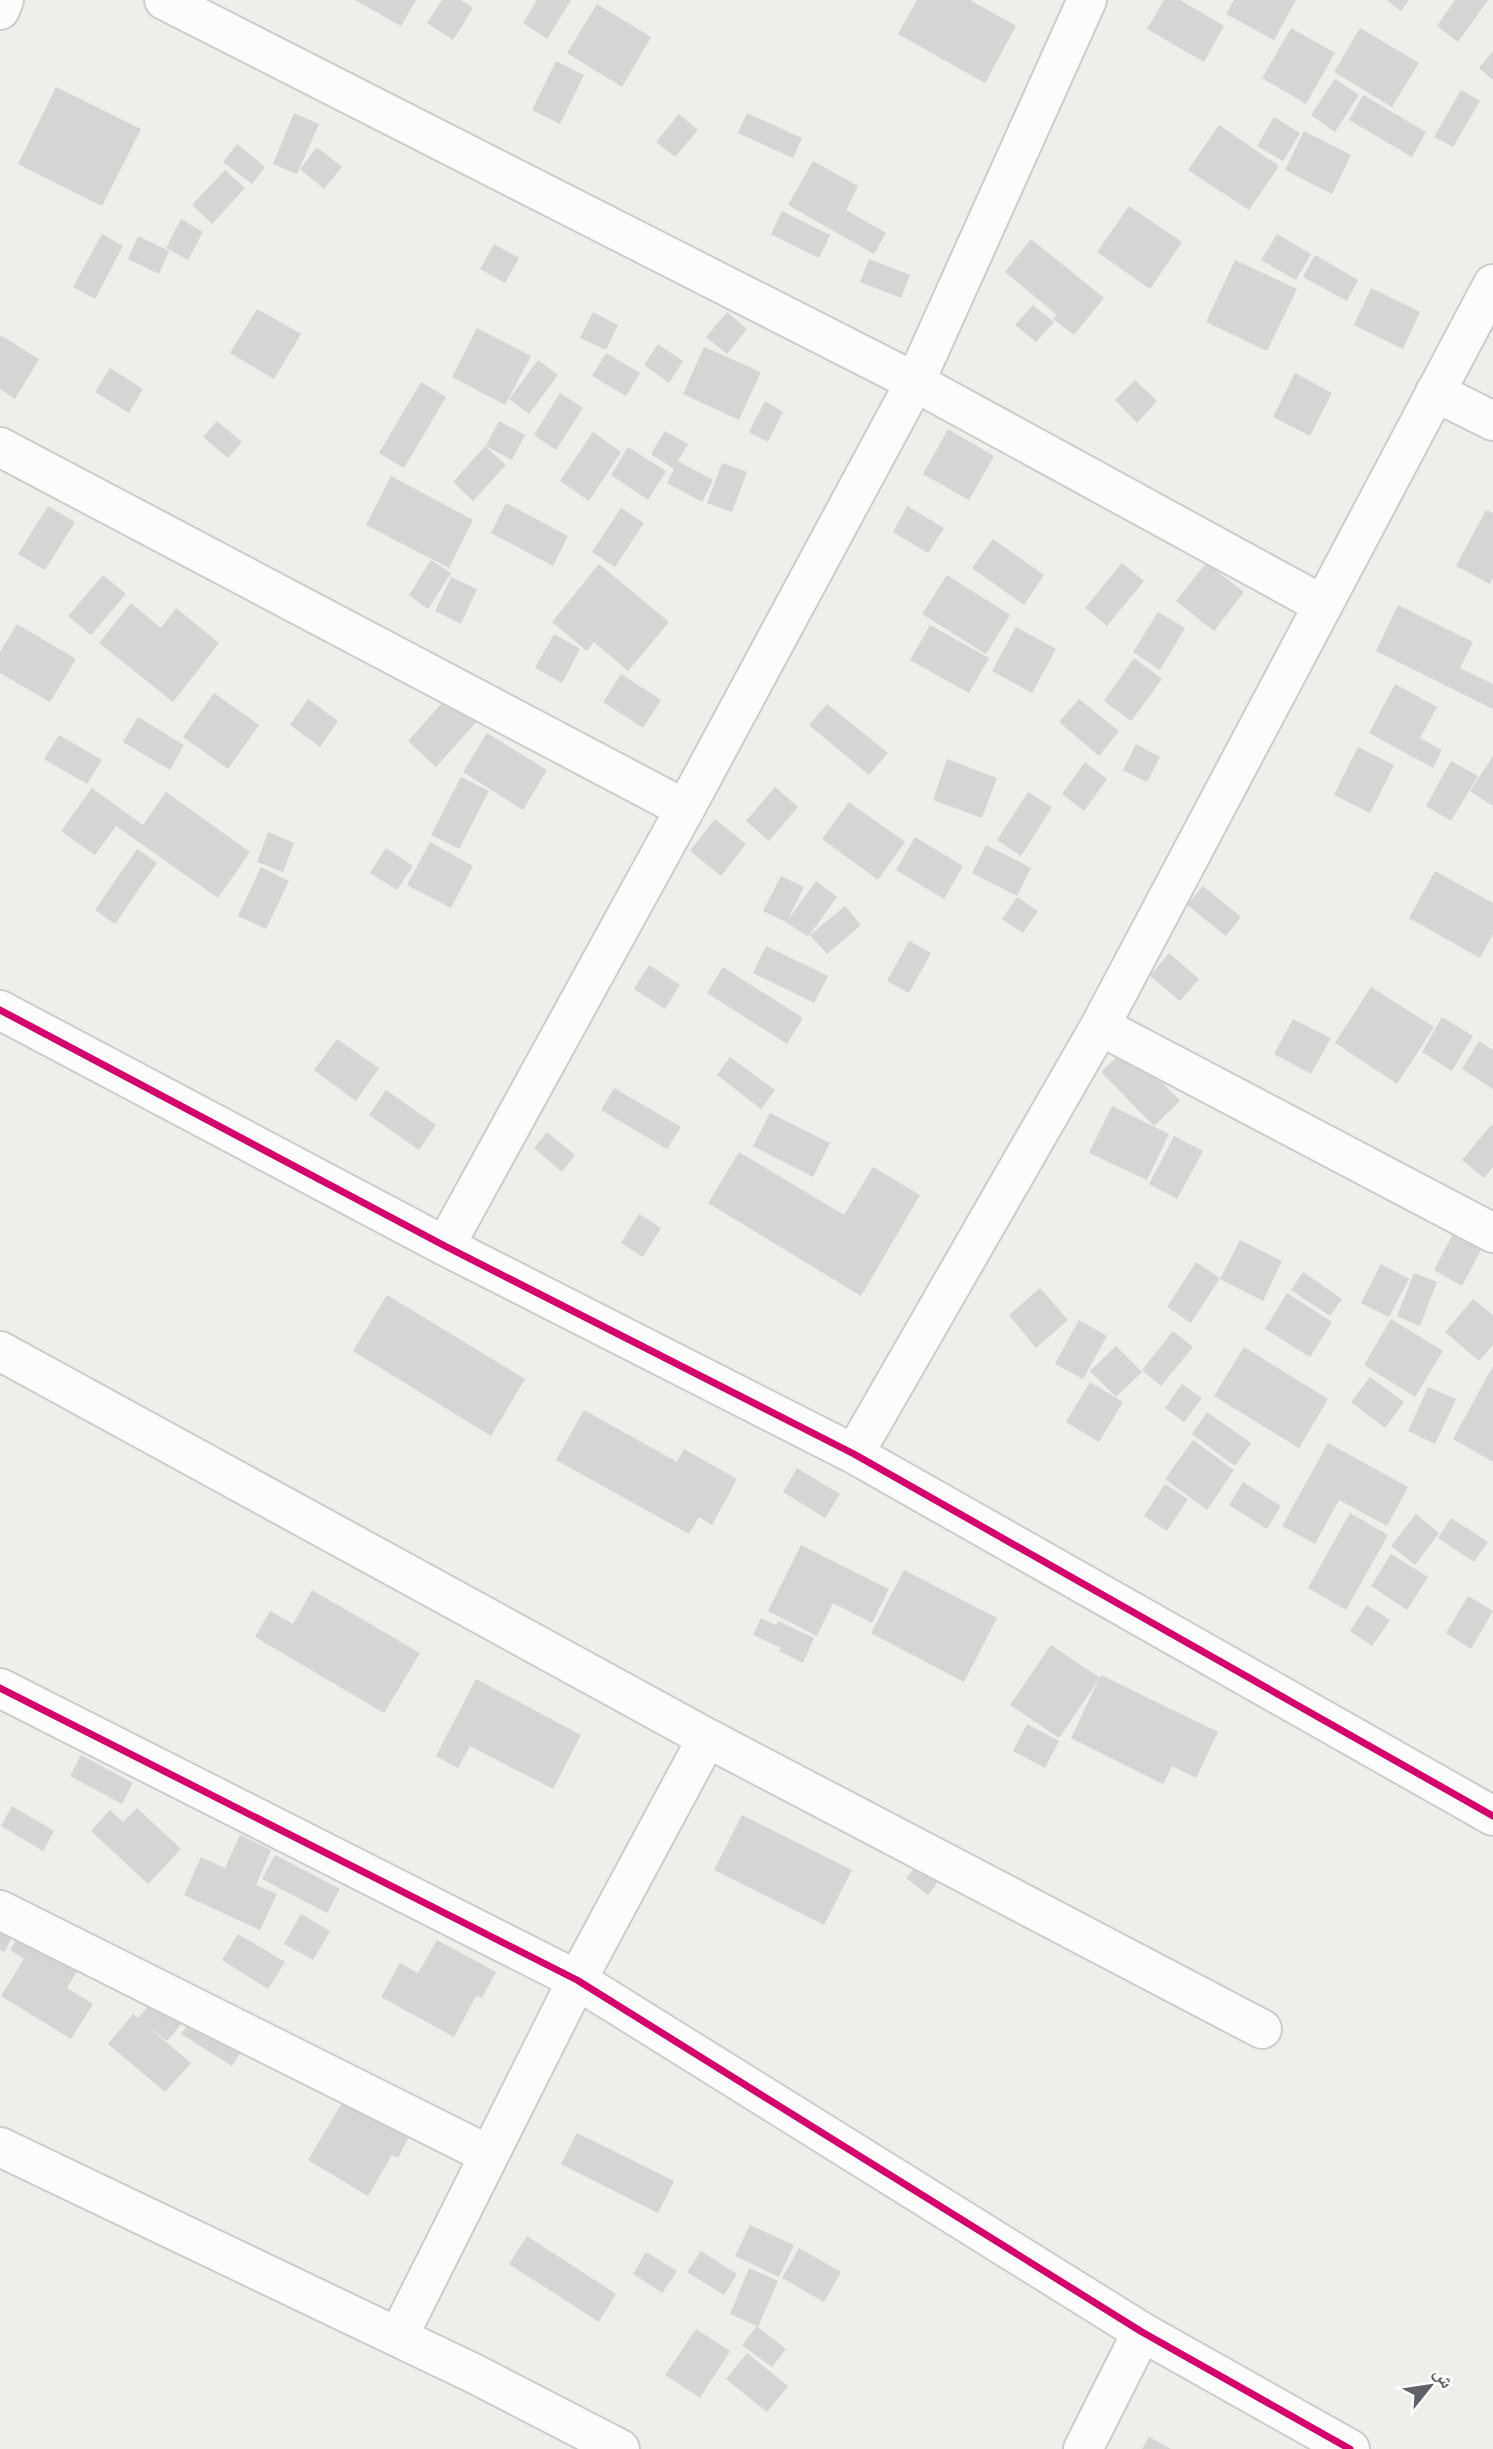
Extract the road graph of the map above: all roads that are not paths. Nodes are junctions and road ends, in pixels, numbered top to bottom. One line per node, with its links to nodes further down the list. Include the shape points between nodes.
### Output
1 (5, 0): 4 (street)
2 (164, 0): 6 (street)
3 (1087, 0): 6 (street)
4 (0, 10)
5 (1493, 284): 7 (street)
6 (915, 382): 10 (street); 11 (street)
7 (1435, 392): 8 (street); 10 (street)
8 (1493, 421)
9 (0, 447): 11 (street)
10 (1323, 605): 13 (street)
11 (685, 809): 15 (street)
12 (0, 1010): 15 (street)
13 (1100, 1026): 14 (street); 17 (street)
14 (1493, 1234)
15 (445, 1246): 17 (street)
16 (0, 1351): 19 (street)
17 (854, 1454): 20 (street)
18 (0, 1688): 22 (street)
19 (707, 1738): 22 (street); 23 (street)
20 (1493, 1815)
21 (0, 1910): 25 (street)
22 (577, 1980): 25 (street); 26 (street)
23 (1262, 2029)
24 (0, 2147): 27 (street)
25 (489, 2155): 27 (street)
26 (1142, 2332): 29 (street); 30 (street)
27 (398, 2337): 28 (street)
28 (620, 2449)
29 (1083, 2449)
30 (1350, 2449)

